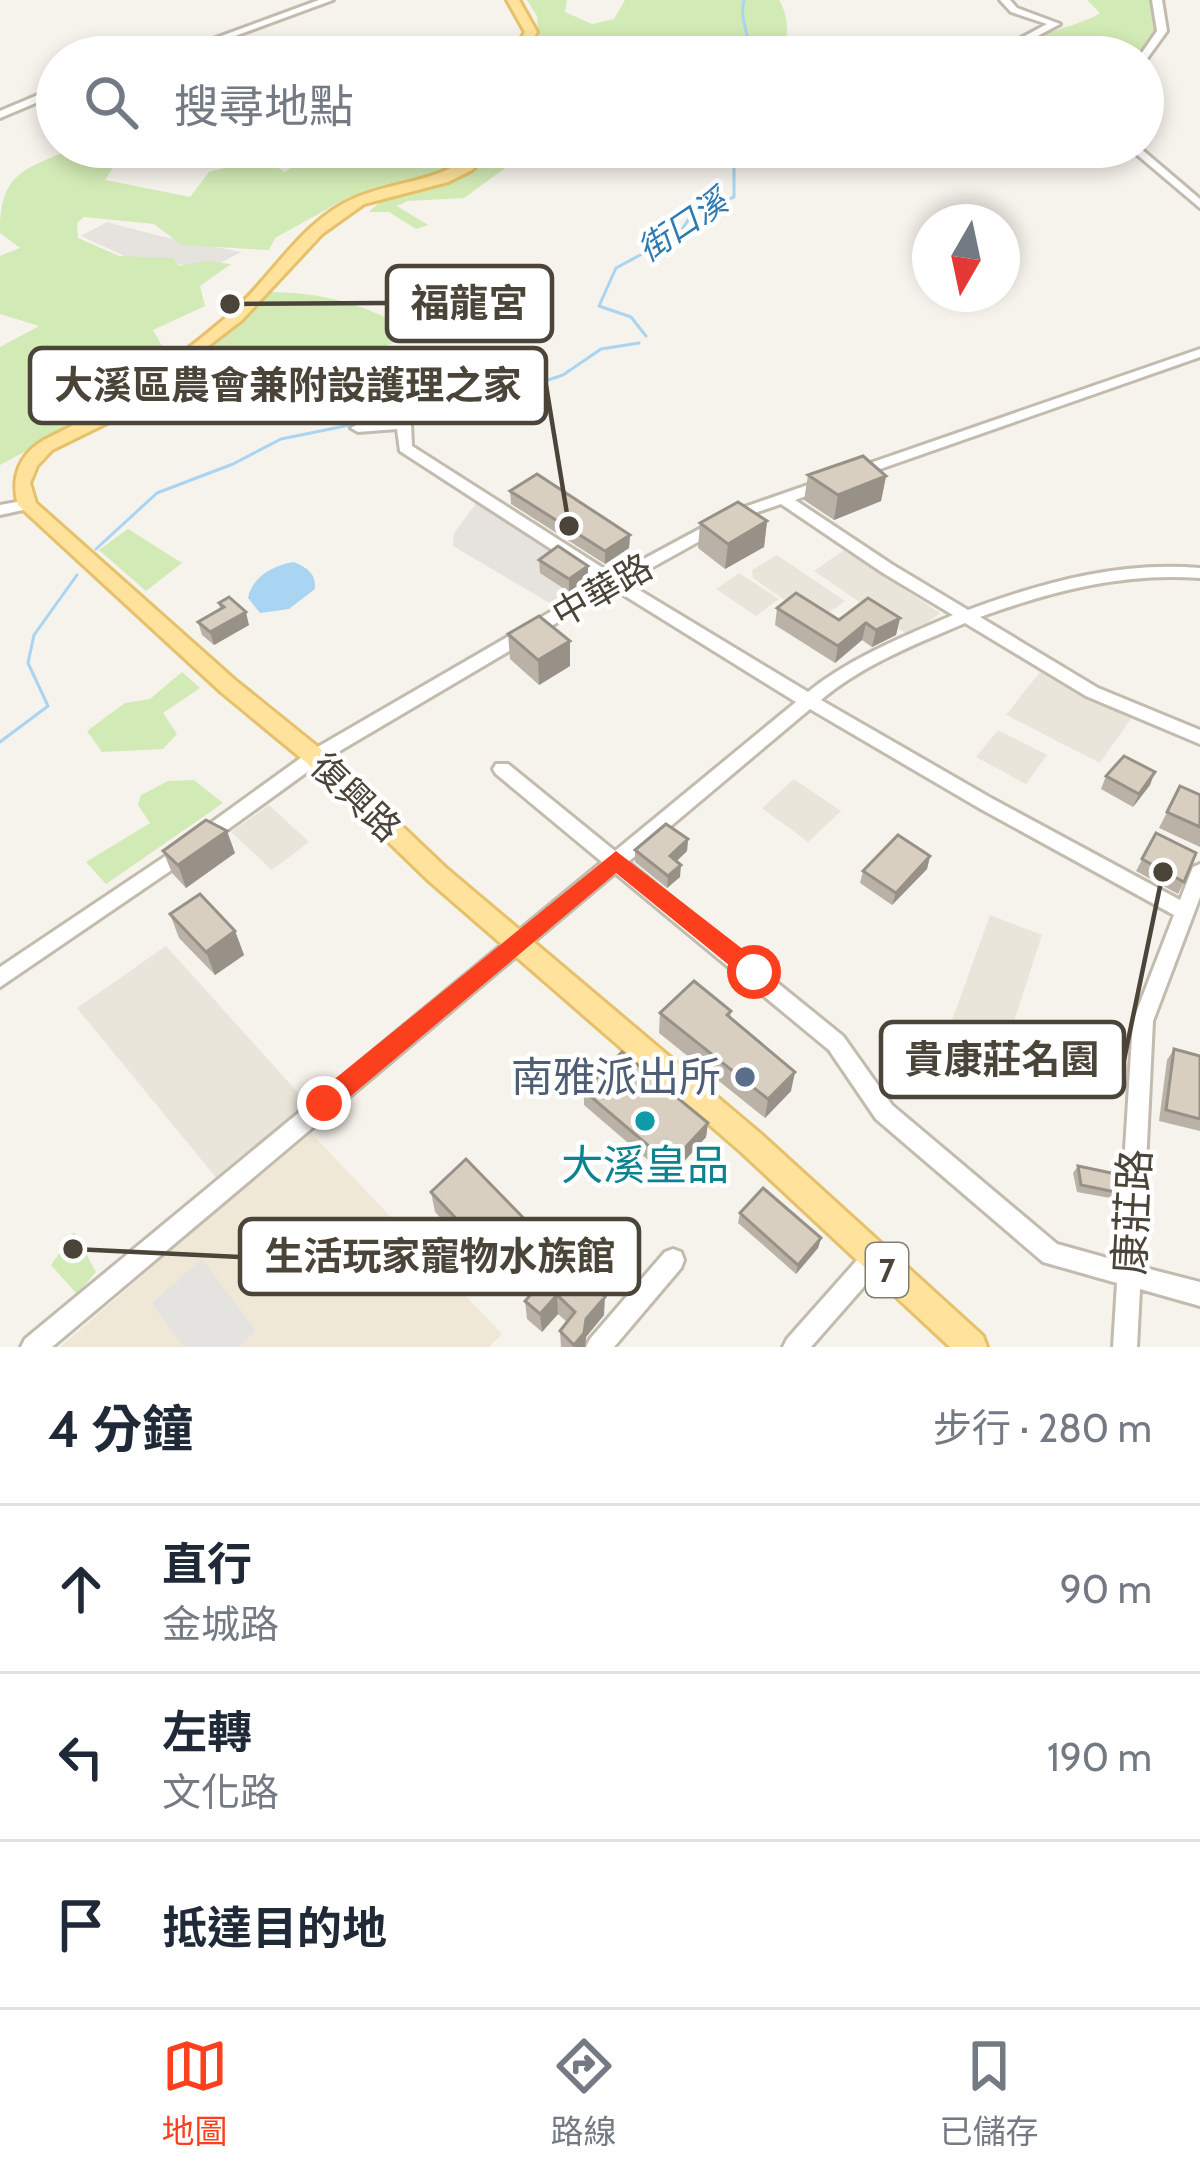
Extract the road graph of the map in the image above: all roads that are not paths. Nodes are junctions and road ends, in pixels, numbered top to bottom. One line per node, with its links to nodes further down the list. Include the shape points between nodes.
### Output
1 (328, 0): 7 (street)
2 (513, 0): 8 (main road)
3 (1005, 0): 6 (street)
4 (1041, 0): 6 (street)
5 (1157, 0): 10 (street)
6 (1035, 16): 9 (street, via 1055,24)
7 (228, 36)
8 (529, 36)
9 (1032, 36)
10 (1158, 36)
11 (36, 99): 12 (street)
12 (0, 115)
13 (465, 168): 19 (main road, via 358,201 316,231 236,317 104,418 46,446 21,483)
14 (1157, 168): 15 (street)
15 (1200, 206)
16 (1200, 353): 18 (street, 中華路)
17 (358, 428): 22 (street, via 404,424 405,448)
18 (782, 498): 22 (street, 中華路); 23 (street)
19 (27, 505): 20 (street); 26 (main road, 復興路 / 7)
20 (0, 510)
21 (1200, 573): 23 (street, via 1133,570)
22 (616, 581): 24 (street); 26 (street, 中華路)
23 (967, 614): 24 (street, via 868,658); 25 (street, via 1092,692)
24 (808, 699): 28 (street); 30 (street)
25 (1200, 737)
26 (315, 757): 31 (main road, 復興路 / 7); 32 (street, 中華路)
27 (502, 769): 28 (street)
28 (616, 860): 31 (street); 35 (street, via 836,1043 884,1112 1038,1244)
29 (1200, 872): 30 (street, 康莊路)
30 (1183, 910): 35 (street, 康莊路, via 1143,1021)
31 (515, 941): 33 (main road, 復興路 / 7); 37 (street)
32 (0, 978)
33 (874, 1258): 39 (street); 40 (main road, 復興路 / 7)
34 (673, 1260): 38 (street)
35 (1128, 1276): 36 (street); 41 (street, 康莊路)
36 (1200, 1294)
37 (33, 1347)
38 (598, 1347)
39 (795, 1347)
40 (972, 1347)
41 (1125, 1347)

